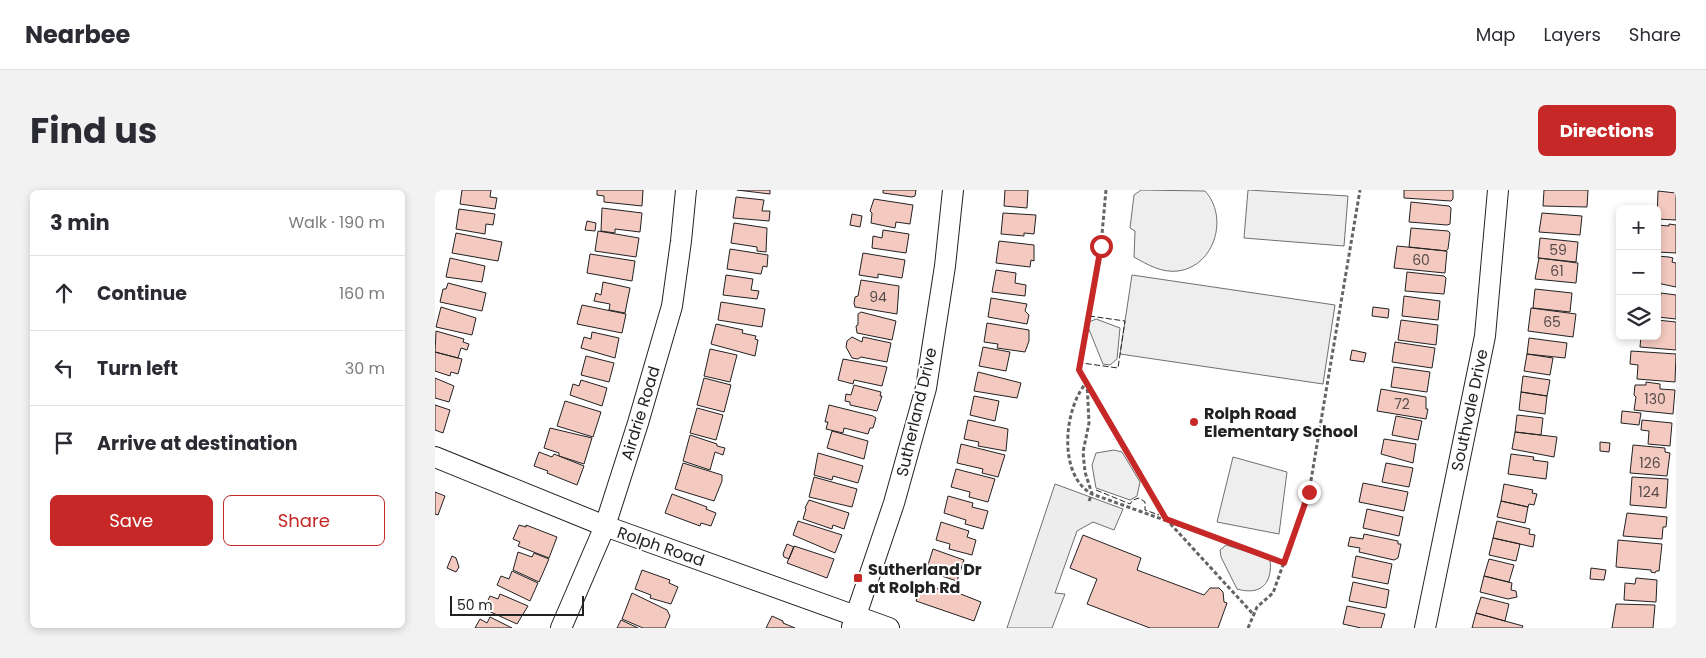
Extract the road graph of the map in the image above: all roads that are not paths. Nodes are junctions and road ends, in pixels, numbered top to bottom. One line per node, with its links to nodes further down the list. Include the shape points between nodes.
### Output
1 (686, 190): 5 (street, Airdrie Road, via 672,306)
2 (953, 190): 6 (street, Sutherland Drive, via 926,388 894,503)
3 (1498, 190): 9 (street, Southvale Drive, via 1485,336)
4 (435, 457): 5 (street, Rolph Road)
5 (605, 526): 6 (street, Rolph Road); 7 (street, Airdrie Road)
6 (854, 622): 8 (street, Rolph Road)
7 (561, 628)
8 (889, 628)
9 (1425, 628)

